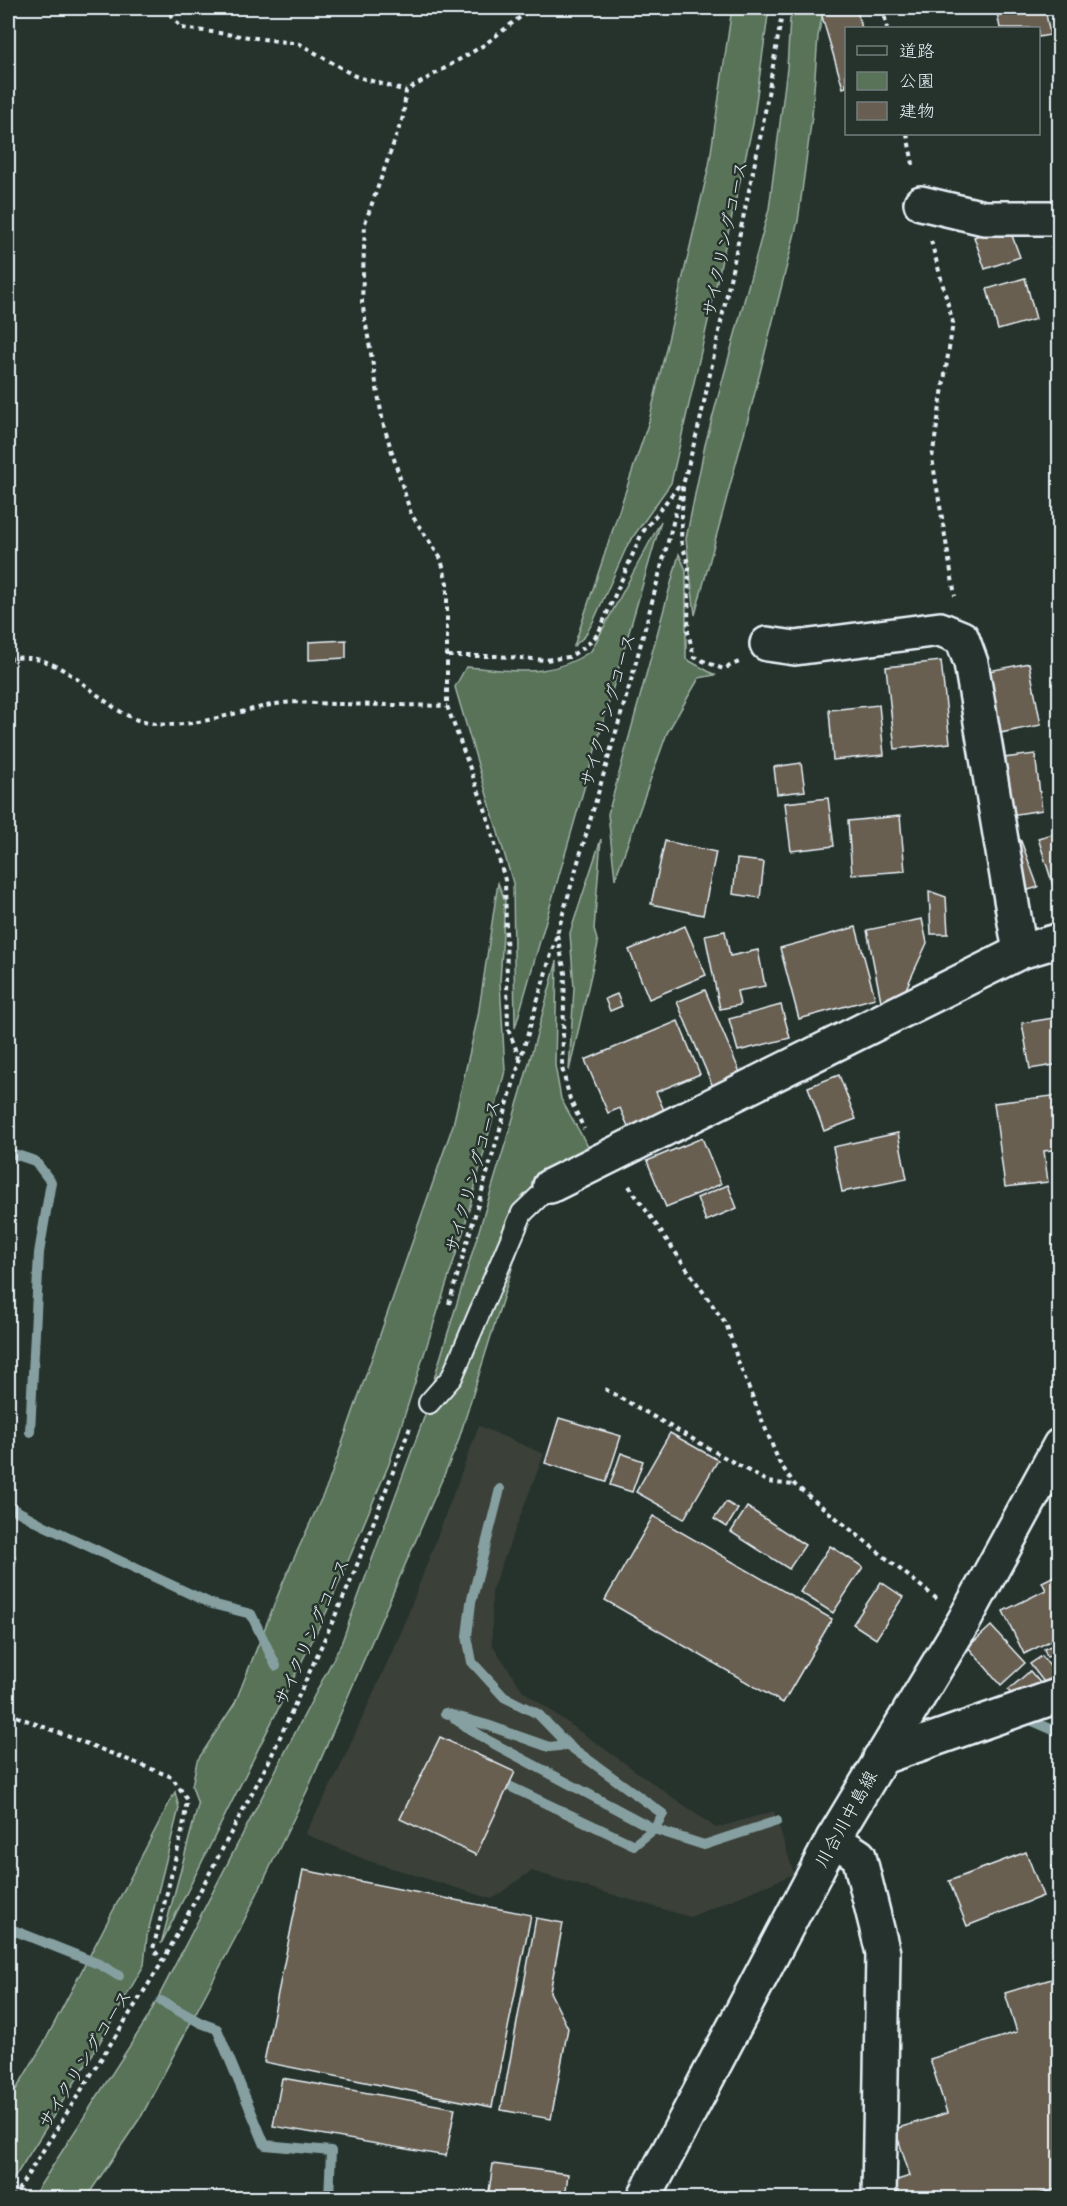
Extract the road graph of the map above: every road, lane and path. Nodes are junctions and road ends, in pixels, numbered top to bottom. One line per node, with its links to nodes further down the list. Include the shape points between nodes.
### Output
1 (164, 8): 6 (path, via 182,28 300,44 355,76)
2 (532, 8): 6 (path, via 484,45)
3 (783, 8): 10 (path, サイクリングコース, via 770,89 700,421)
4 (884, 8): 5 (path)
5 (887, 27)
6 (406, 91): 13 (path, via 404,117 365,222 362,302 383,423 411,514 441,560 447,583)
7 (908, 135): 8 (path)
8 (921, 203): 9 (street, via 984,218); 11 (path, via 953,323 932,459)
9 (1059, 218)
10 (683, 480): 12 (path, via 681,541 689,567 688,632 694,657 723,669 745,660); 13 (path, via 642,533 598,634 585,647 569,657 545,660); 16 (path, サイクリングコース, via 632,677)
11 (962, 638): 12 (street, via 940,630 795,648); 18 (street, via 971,663)
12 (767, 644)
13 (447, 656): 15 (path)
14 (8, 659): 15 (path, via 21,656 49,662 128,716 149,723 190,723 285,703)
15 (447, 706): 19 (path, via 485,809 505,880 508,1029)
16 (556, 934): 19 (path, サイクリングコース); 20 (path, via 565,973 562,1068 570,1100 584,1130)
17 (1059, 940): 18 (street)
18 (1020, 952): 20 (street)
19 (520, 1059): 22 (path, サイクリングコース)
20 (609, 1156): 21 (street); 26 (path, via 726,1326 779,1462)
21 (550, 1186): 24 (lane, via 522,1213 453,1377)
22 (446, 1315)
23 (605, 1389): 26 (path, via 768,1482)
24 (422, 1409): 32 (path, サイクリングコース, via 350,1583 270,1759)
25 (1059, 1445): 27 (street, 川合川中島線)
26 (795, 1485): 27 (path)
27 (964, 1621): 30 (street, 川合川中島線)
28 (1059, 1695): 30 (street)
29 (8, 1713): 32 (path, via 172,1777 188,1799 153,1949)
30 (880, 1758): 31 (street, 川合川中島線)
31 (834, 1839): 34 (street, 川合川中島線); 35 (street, via 859,1856 884,1953)
32 (163, 1961): 33 (path, サイクリングコース)
33 (13, 2199)
34 (644, 2199)
35 (879, 2199)

